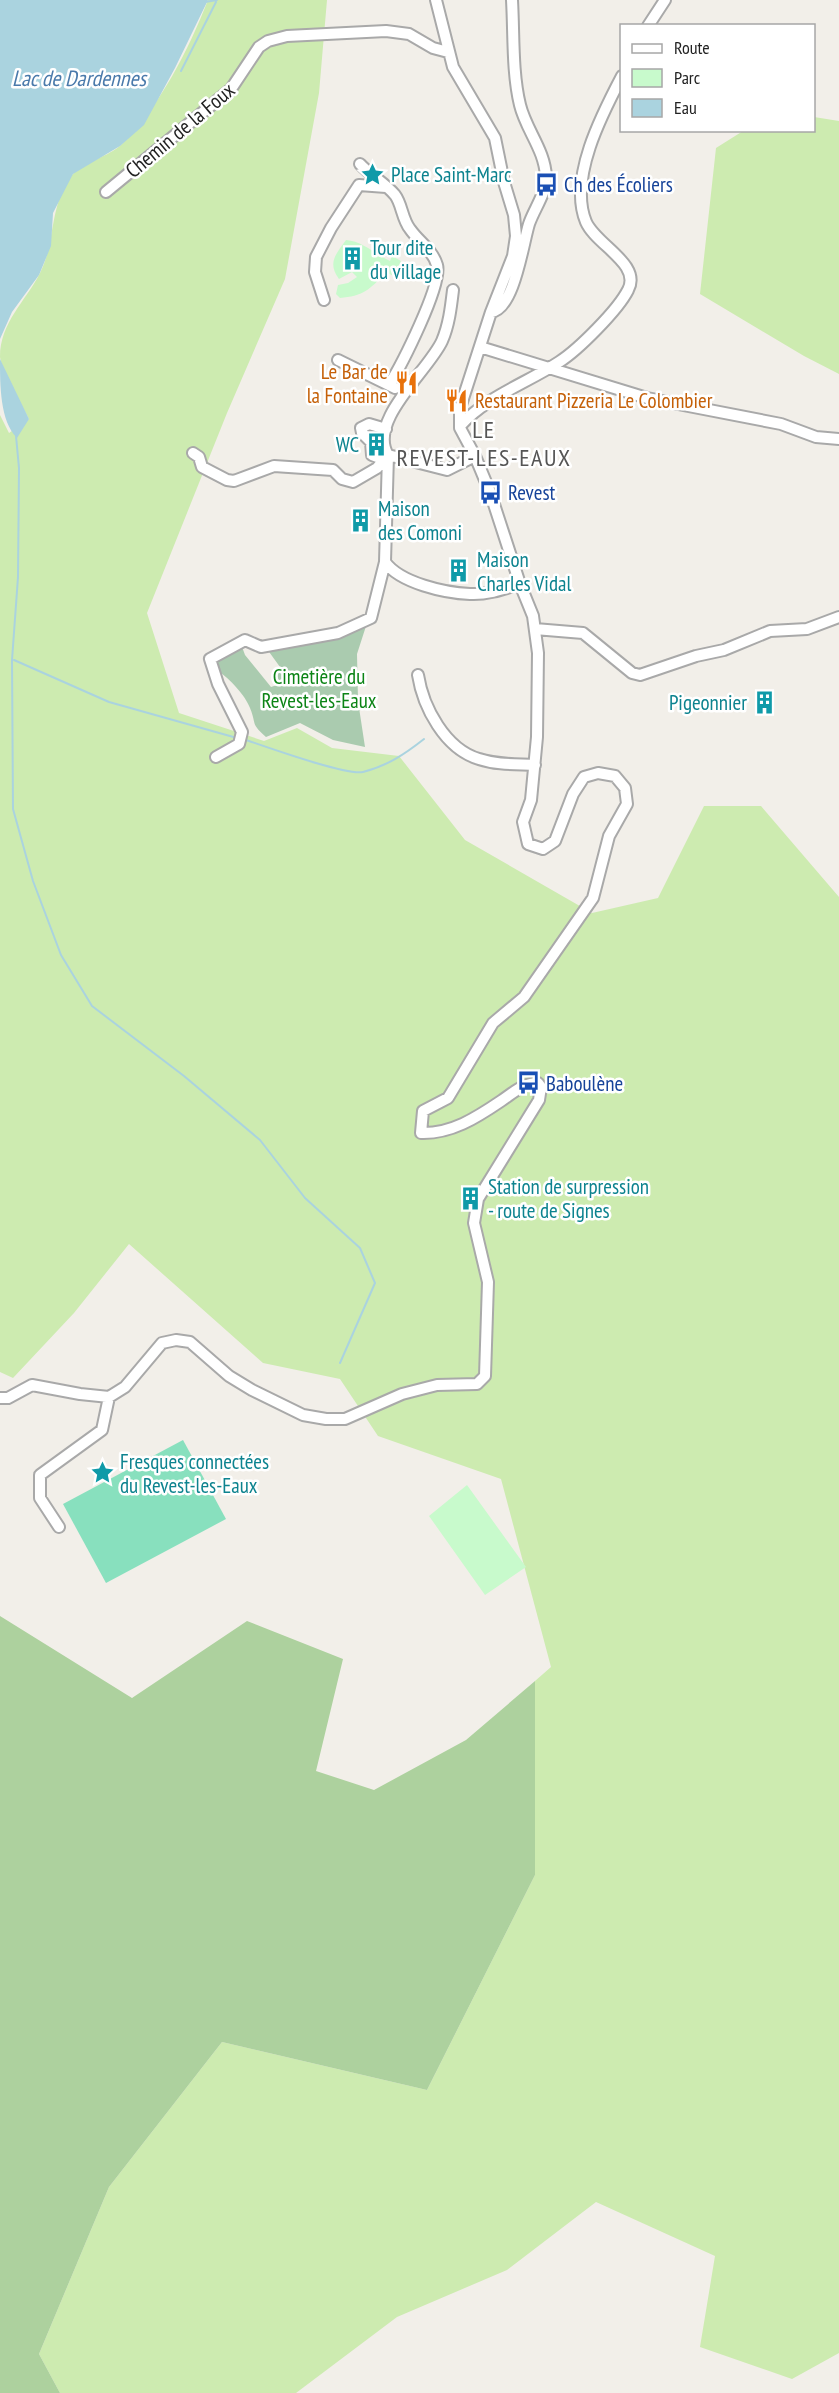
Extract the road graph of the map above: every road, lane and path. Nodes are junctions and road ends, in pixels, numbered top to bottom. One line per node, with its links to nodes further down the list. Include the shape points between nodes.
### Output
1 (436, 0): 5 (street)
2 (512, 0): 12 (street, via 519,102 542,155 546,178 518,270 503,304)
3 (665, 0): 4 (street)
4 (649, 24)
5 (448, 52): 9 (street, Chemin de la Foux, via 409,34 386,31 306,34 268,41 259,47 231,89); 12 (street, via 492,131 513,207 514,252)
6 (620, 79): 15 (street, via 582,174 581,199 591,232 627,265 630,285 607,317 564,358)
7 (360, 164): 8 (street)
8 (386, 186): 11 (street, via 359,185 325,239 314,268); 16 (street, via 397,199 408,227 430,250 438,270 434,294)
9 (106, 192)
10 (453, 290): 17 (street, via 442,341)
11 (324, 300)
12 (491, 312): 13 (street)
13 (480, 347): 15 (street); 18 (street, via 460,408)
14 (338, 360): 16 (street)
15 (545, 368): 18 (street); 20 (street, via 647,398)
16 (389, 385): 17 (street)
17 (404, 394): 19 (street)
18 (460, 426): 22 (street)
19 (386, 429): 23 (street); 23 (street, via 369,424 361,428 370,442 372,455)
20 (839, 440)
21 (193, 453): 23 (street, via 210,473 234,481 274,466 333,470 342,479 353,482)
22 (475, 456): 23 (street, via 447,470); 25 (street, via 506,535)
23 (386, 458): 24 (street)
24 (385, 562): 25 (street, via 402,578 452,592 480,593); 29 (street, via 371,618 339,633 261,647 245,640 210,659 240,739)
25 (520, 584): 27 (street)
26 (839, 617): 27 (street, via 807,629 770,631 640,675 632,673 583,633)
27 (535, 629): 30 (street)
28 (418, 675): 30 (street, via 428,711 466,754 494,763)
29 (216, 757)
30 (535, 765): 31 (street, via 531,800 523,822 528,844 543,849 555,841 573,794 584,777 598,773 615,776 625,788 627,804 609,836 593,898 524,997 493,1023 448,1098 423,1111 421,1133 441,1133 483,1113 528,1083 541,1087 539,1100 478,1199 474,1223 488,1282 484,1376 477,1384 437,1385 402,1394 345,1419 326,1419 303,1414 252,1390 228,1376 190,1342 176,1340 162,1343 125,1387)
31 (110, 1397): 32 (street, via 32,1385 8,1398); 33 (street, via 102,1430 40,1475 40,1498)
32 (0, 1398)
33 (59, 1527)

